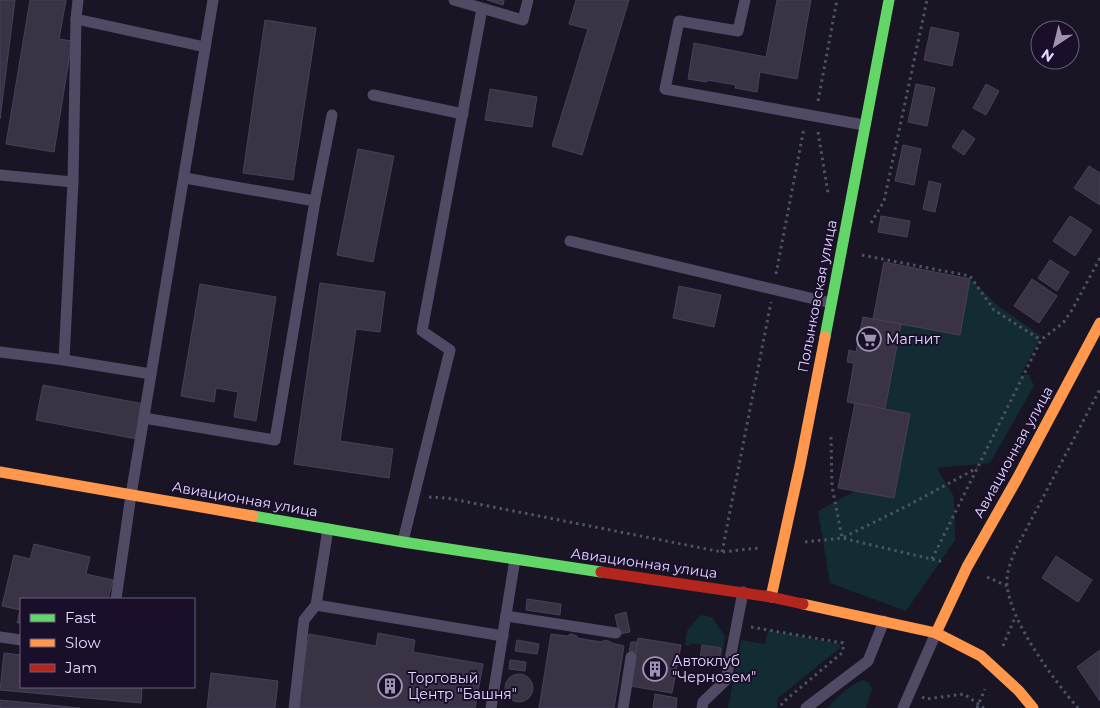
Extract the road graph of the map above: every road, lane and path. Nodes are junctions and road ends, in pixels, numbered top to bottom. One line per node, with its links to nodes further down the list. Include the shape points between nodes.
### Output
1 (78, 0): 9 (lane)
2 (213, 0): 10 (lane)
3 (454, 0): 8 (lane)
4 (528, 0): 8 (lane, via 523,20)
5 (745, 0): 14 (lane, via 738,31 679,21 665,89)
6 (889, 0): 14 (main road, Полынковская улица)
7 (927, 0): 19 (path, via 884,201)
8 (482, 9): 12 (lane)
9 (76, 19): 10 (lane); 17 (lane)
10 (205, 47): 16 (lane)
11 (373, 95): 12 (lane)
12 (463, 114): 35 (lane, via 422,331 450,350)
13 (332, 115): 18 (lane)
14 (864, 126): 23 (main road, Полынковская улица)
15 (0, 175): 17 (lane)
16 (185, 178): 18 (lane); 28 (lane)
17 (73, 182): 27 (lane)
18 (315, 200): 30 (lane, via 274,440)
19 (868, 228)
20 (570, 241): 23 (lane)
21 (857, 254): 25 (path, via 970,276 994,310)
22 (1100, 258): 25 (path, via 1063,323)
23 (831, 303): 39 (main road, Полынковская улица)
24 (1100, 322): 42 (main road, Авиационная улица)
25 (1041, 340): 32 (path)
26 (0, 352): 27 (lane)
27 (64, 360): 28 (lane)
28 (151, 374): 30 (lane)
29 (1100, 390): 43 (path, via 1018,545 1008,568)
30 (144, 418): 34 (lane)
31 (830, 428): 37 (path, via 832,486)
32 (977, 468): 37 (path); 41 (path)
33 (0, 472): 34 (main road, Авиационная улица)
34 (131, 495): 36 (main road, Авиационная улица); 46 (lane)
35 (414, 496): 38 (lane); 39 (path, via 447,498 722,552)
36 (328, 529): 38 (main road, Авиационная улица); 47 (lane)
37 (842, 538): 39 (path); 41 (path)
38 (403, 542): 40 (main road, Авиационная улица)
39 (782, 545): 45 (main road, Полынковская улица)
40 (515, 559): 44 (main road, Авиационная улица); 48 (lane)
41 (932, 559): 42 (path)
42 (967, 567): 43 (path); 51 (main road, Авиационная улица)
43 (1007, 586): 67 (path, via 1031,645)
44 (743, 592): 45 (main road, Авиационная улица); 50 (lane)
45 (770, 597): 49 (main road, Авиационная улица)
46 (116, 598)
47 (316, 605): 53 (lane); 58 (lane, via 304,620)
48 (506, 616): 52 (lane); 53 (lane)
49 (884, 620): 51 (main road, Авиационная улица); 63 (lane, via 868,660)
50 (736, 624): 61 (lane, via 726,680 703,702); 62 (path, via 843,643 843,652 782,703)
51 (936, 633): 57 (lane); 66 (main road, via 981,656 1020,691)
52 (616, 634)
53 (502, 636): 59 (lane)
54 (0, 637): 55 (lane)
55 (20, 640)
56 (631, 657): 60 (lane)
57 (910, 690): 64 (lane); 65 (path, via 926,699 964,694)
58 (294, 708)
59 (491, 708)
60 (623, 708)
61 (702, 708)
62 (781, 708)
63 (806, 708)
64 (903, 708)
65 (984, 708)
66 (1033, 708)
67 (1078, 708)

